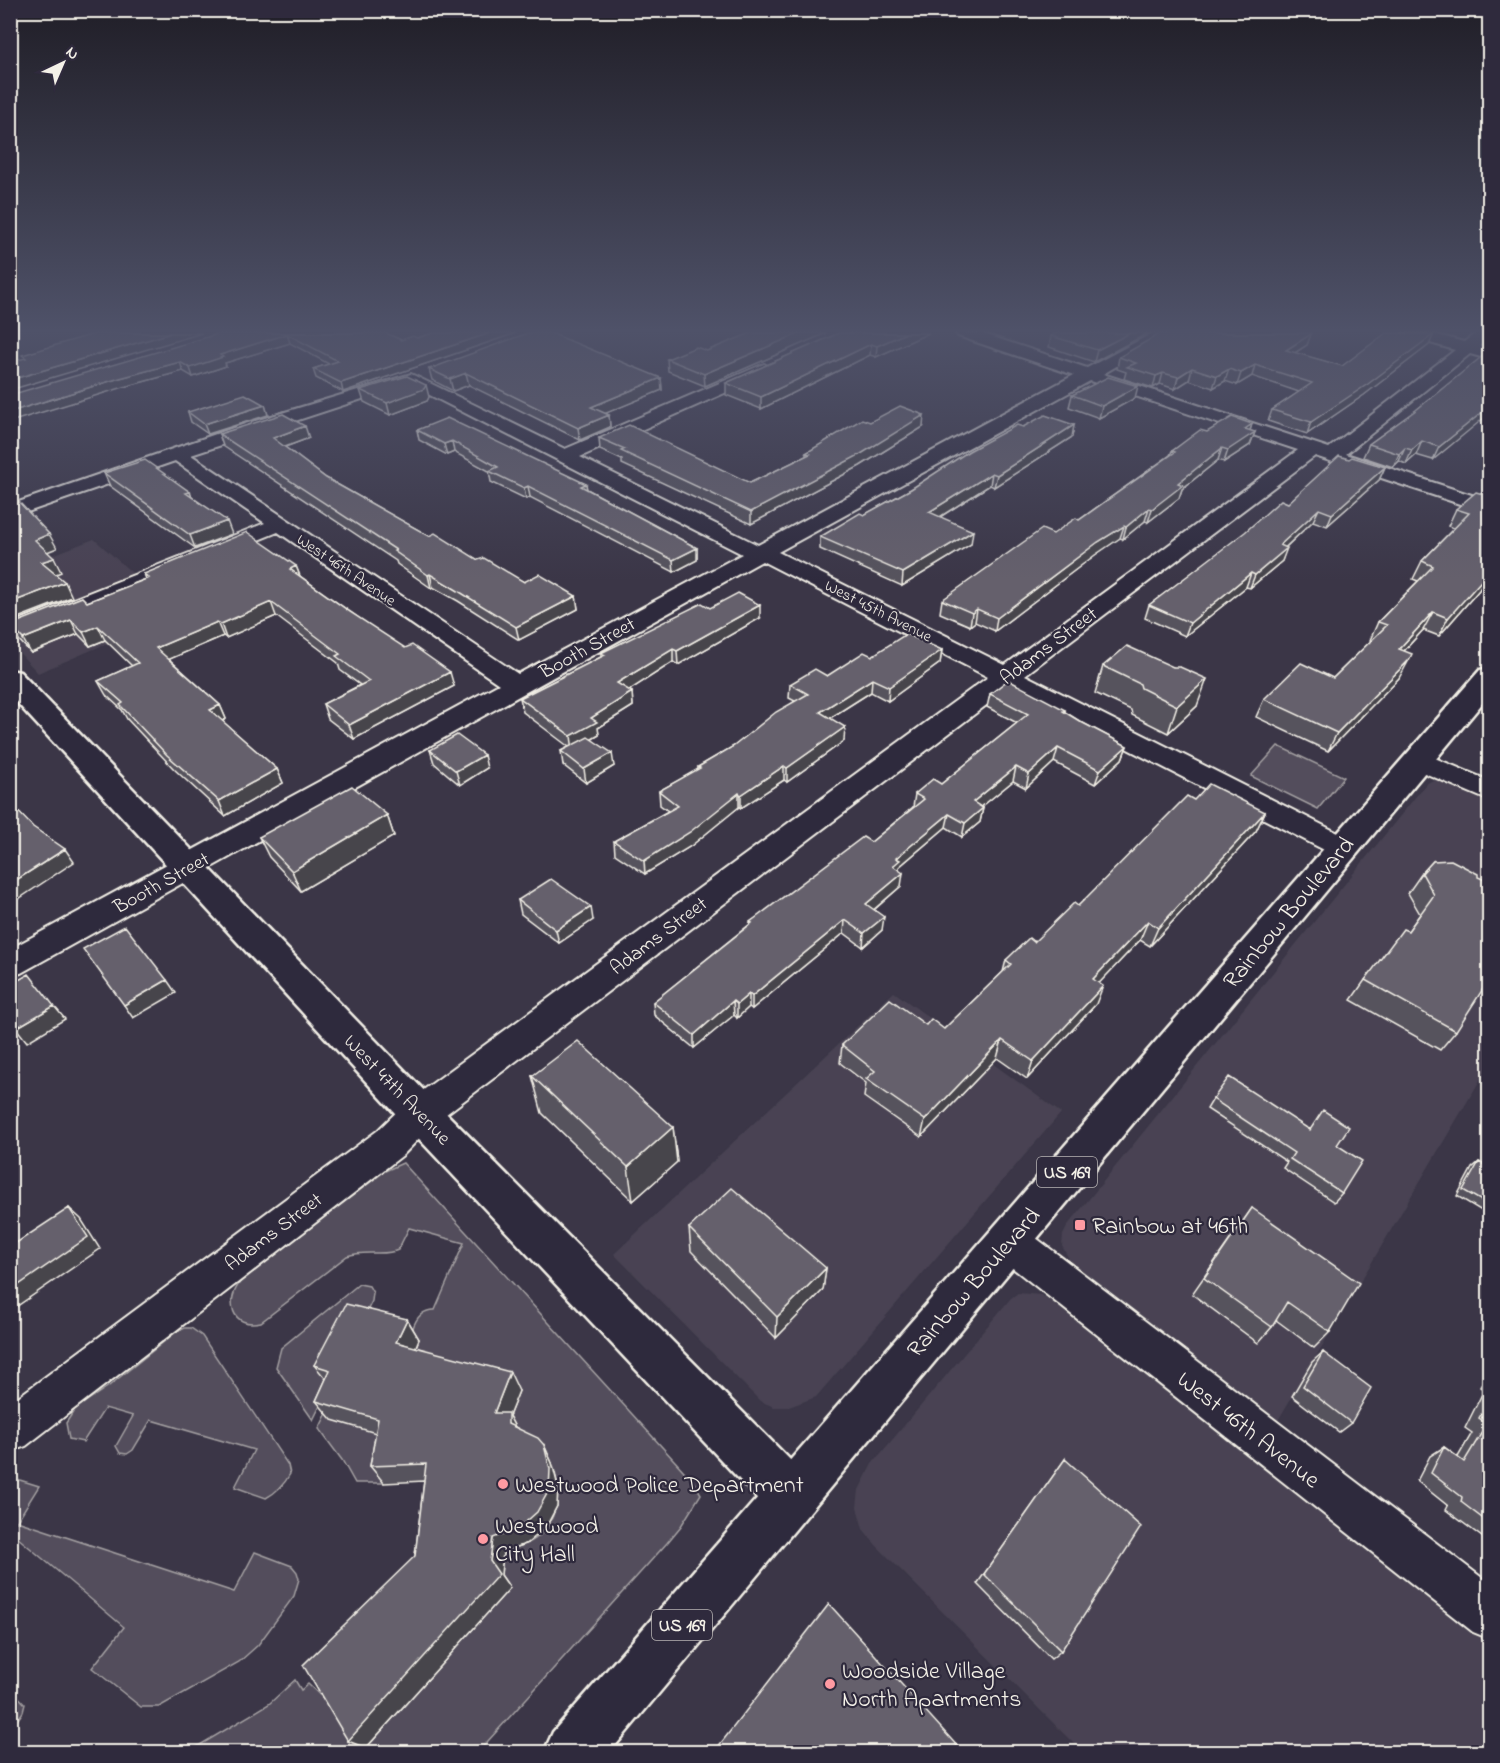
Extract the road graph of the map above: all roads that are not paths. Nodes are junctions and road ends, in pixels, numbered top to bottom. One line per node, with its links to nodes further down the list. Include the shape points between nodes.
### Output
1 (292, 415): 8 (street, West 45th Avenue)
2 (492, 415): 9 (street, West 45th Avenue)
3 (659, 415): 9 (street)
4 (1013, 415): 13 (street, Booth Street)
5 (1212, 415): 7 (street)
6 (1373, 415): 7 (street, Adams Street)
7 (1322, 452): 10 (street); 15 (street, Adams Street)
8 (177, 454): 11 (street); 12 (street, West 46th Avenue)
9 (564, 457): 13 (street, West 45th Avenue)
10 (1490, 508)
11 (10, 512)
12 (280, 524): 14 (street); 17 (street, West 46th Avenue)
13 (759, 553): 15 (street, West 45th Avenue); 17 (street, Booth Street)
14 (10, 633)
15 (1008, 675): 21 (street, West 45th Avenue); 24 (street, Adams Street)
16 (1490, 676): 19 (main road, Rainbow Boulevard / US 169)
17 (517, 685): 22 (street, Booth Street)
18 (15, 688): 22 (main road, West 47th Avenue)
19 (1418, 760): 20 (street); 21 (main road, Rainbow Boulevard / US 169)
20 (1490, 792)
21 (1344, 848): 25 (main road, Rainbow Boulevard / US 169)
22 (188, 867): 23 (street, Booth Street); 24 (main road, West 47th Avenue)
23 (10, 964)
24 (420, 1113): 26 (street, Adams Street, via 390,1143); 27 (main road, West 47th Avenue)
25 (1009, 1241): 27 (main road, Rainbow Boulevard / US 169); 28 (street, West 46th Avenue)
26 (10, 1430)
27 (790, 1496): 29 (main road, Rainbow Boulevard / US 169)
28 (1490, 1615)
29 (573, 1752)

